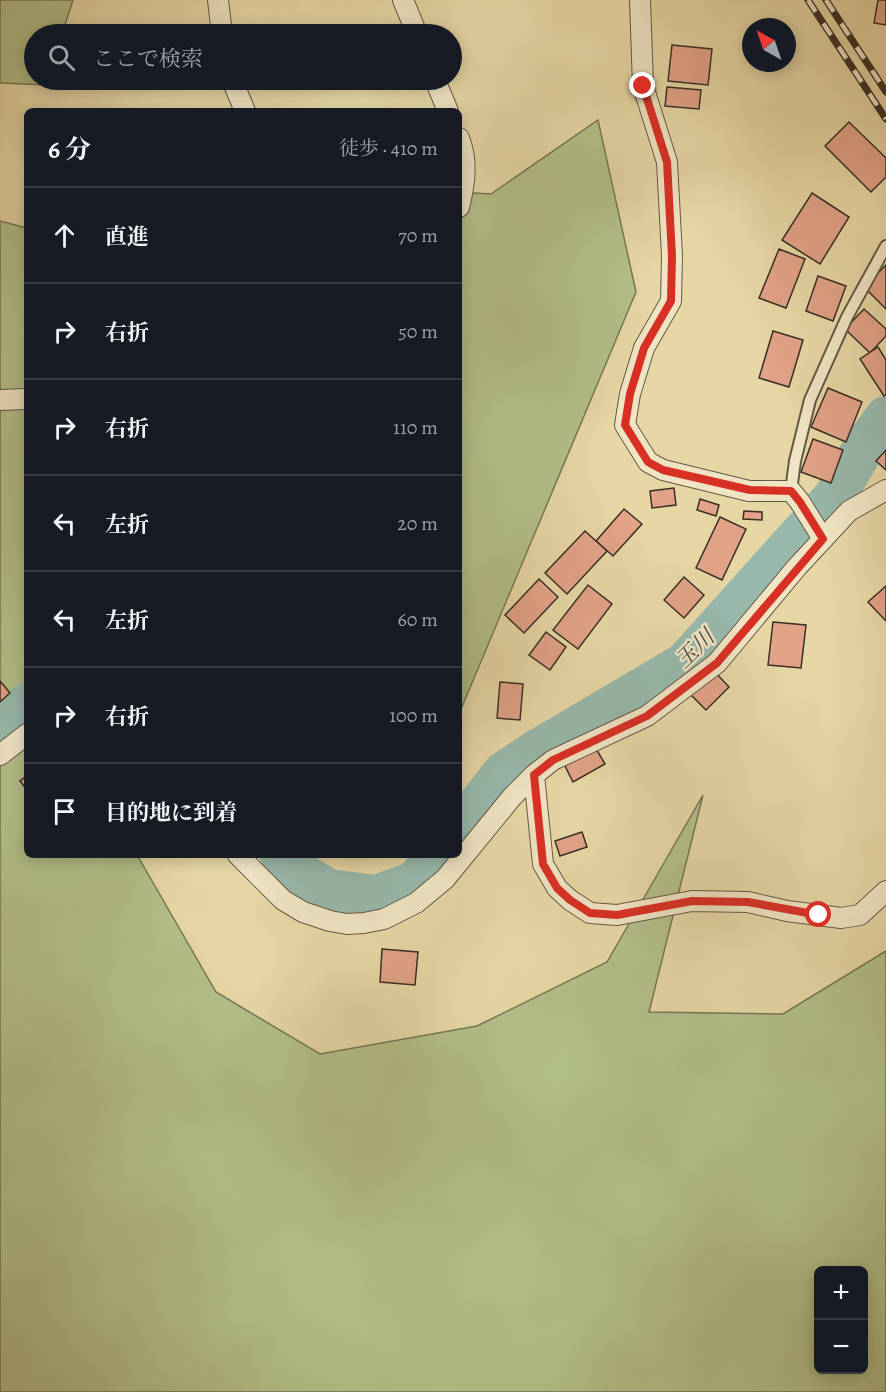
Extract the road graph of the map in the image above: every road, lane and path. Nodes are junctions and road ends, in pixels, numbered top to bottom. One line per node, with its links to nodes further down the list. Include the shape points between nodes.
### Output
1 (218, 0): 4 (street)
2 (403, 0): 5 (street)
3 (640, 0): 16 (street, via 643,86 667,162 671,301 644,348 625,425 648,462 663,470)
4 (221, 24)
5 (413, 24)
6 (236, 90): 8 (street)
7 (439, 90): 9 (street)
8 (244, 108)
9 (447, 108)
10 (462, 145): 11 (street, via 466,181)
11 (462, 196)
12 (886, 246): 16 (lane, via 847,317 810,400 795,461)
13 (24, 399): 14 (street)
14 (0, 400)
15 (886, 490): 17 (street, via 849,511)
16 (796, 497): 17 (street)
17 (823, 539): 20 (street, via 717,663 647,716 553,760)
18 (24, 736): 19 (street)
19 (0, 755)
20 (534, 775): 23 (street); 24 (street, via 543,864 557,888 590,913 617,915 692,901 748,902 841,918 860,915)
21 (241, 858): 22 (street, via 283,900 303,912 347,924 384,919 416,903 445,879)
22 (462, 858)
23 (462, 858)
24 (886, 891)

